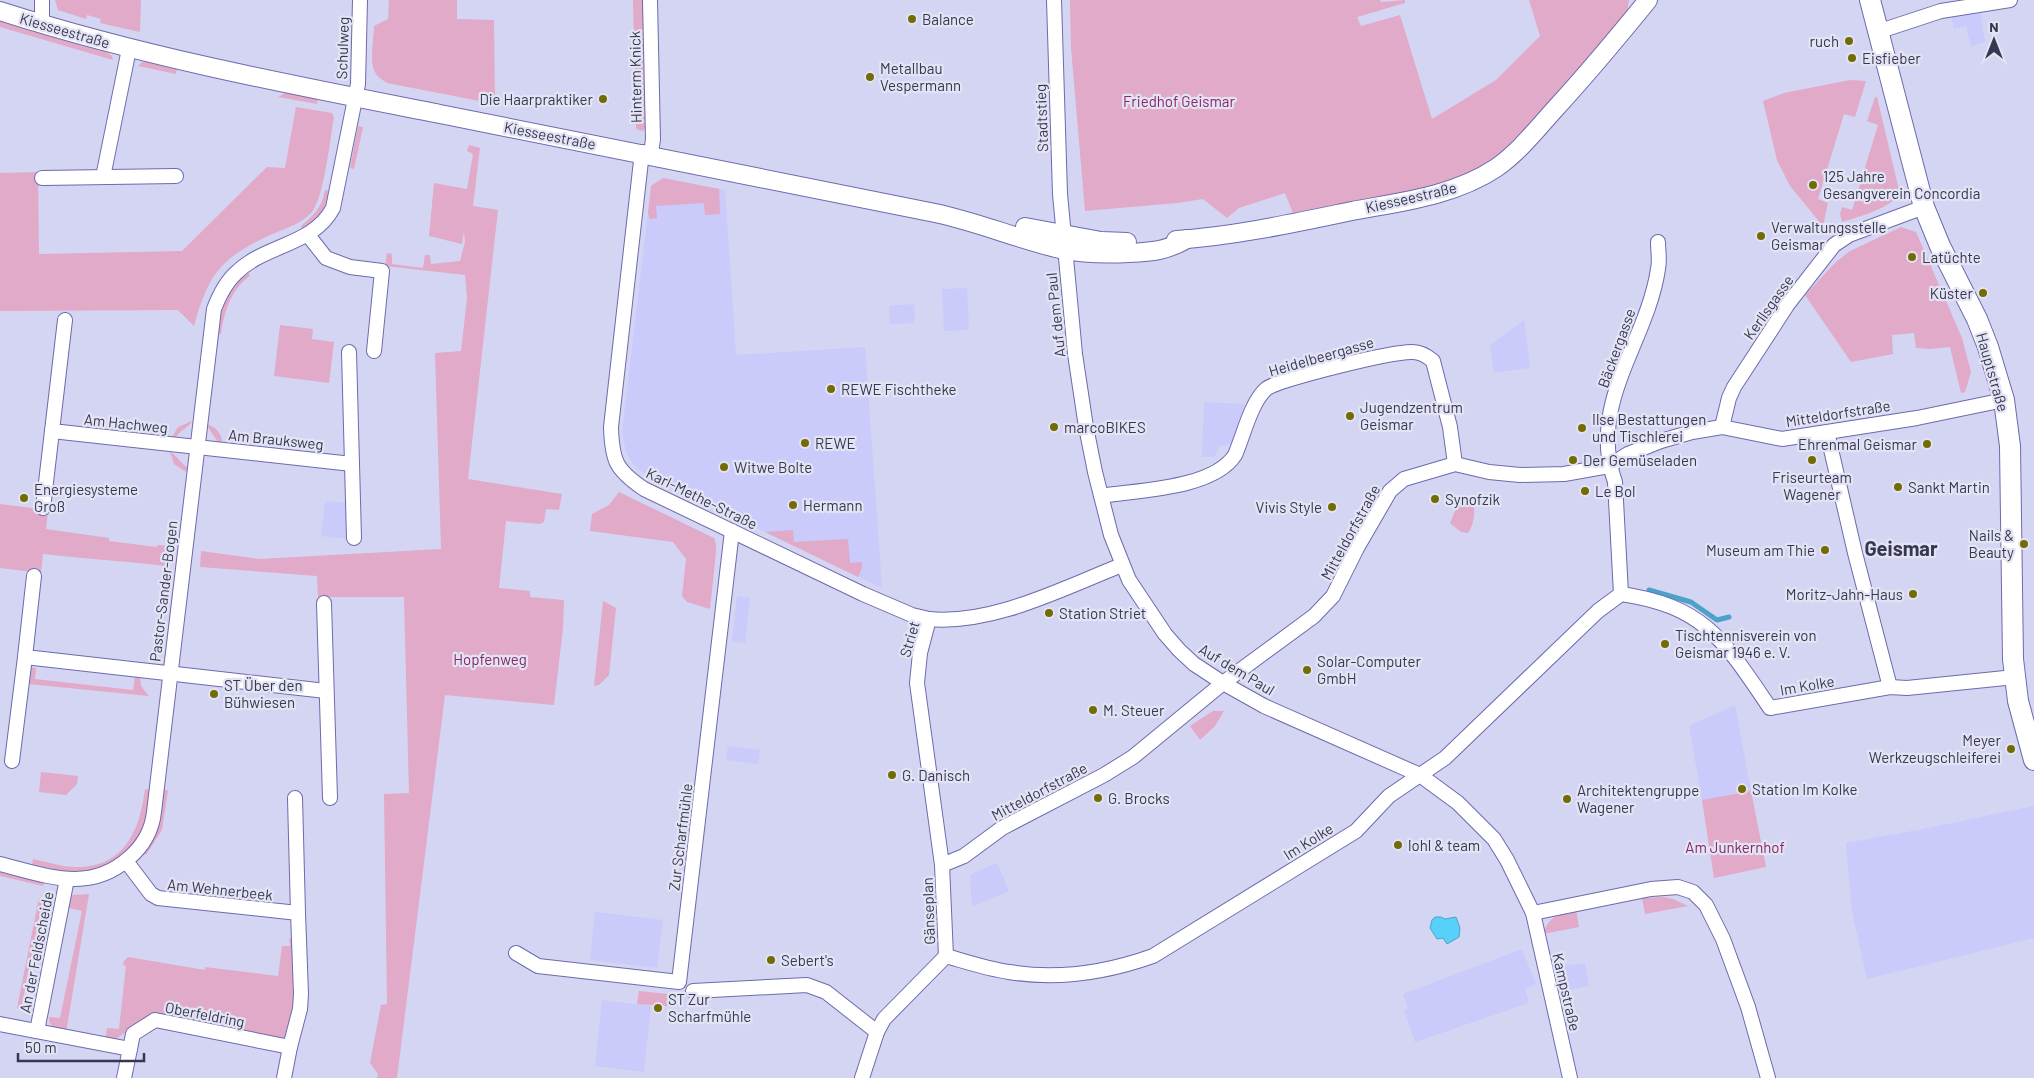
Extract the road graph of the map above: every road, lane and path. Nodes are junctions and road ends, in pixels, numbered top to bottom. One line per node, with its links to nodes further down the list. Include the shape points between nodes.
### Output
1 (42, 0): 9 (street)
2 (360, 0): 12 (street, Schulweg)
3 (650, 0): 13 (street, Hinterm Knick, via 653,140)
4 (1054, 0): 19 (street, Stadtstieg)
5 (1648, 0): 19 (street, Kiesseestraße, via 1509,158 1483,176 1456,188 1277,227 1187,239)
6 (1870, 0): 10 (main road, Hauptstraße)
7 (2010, 0): 10 (street, via 1941,11)
8 (0, 11): 9 (street, Kiesseestraße)
9 (42, 25): 11 (street, Kiesseestraße)
10 (1877, 32): 17 (main road, Hauptstraße)
11 (129, 49): 12 (street, Kiesseestraße); 15 (street, Kiesseestraße)
12 (355, 98): 13 (street, Kiesseestraße); 18 (street, Pastor-Sander-Bogen, via 333,208 319,228)
13 (647, 153): 19 (street, Kiesseestraße, via 971,221 990,220); 34 (street, Karl-Methe-Straße, via 610,427 614,457 626,477 644,489)
14 (176, 176): 15 (street)
15 (103, 177): 16 (street)
16 (42, 178)
17 (1924, 207): 24 (main road, Hauptstraße, via 1977,319); 25 (street, Kerllsgasse, via 1849,235 1834,245 1788,304 1734,387)
18 (308, 234): 22 (street, via 326,258 350,267 382,271); 28 (street, Pastor-Sander-Bogen, via 247,264 236,273 218,300 212,320)
19 (1063, 242): 32 (street, Auf dem Paul, via 1075,354)
20 (1658, 242): 31 (street, Bäckergasse, via 1658,268 1648,309 1617,386 1607,428)
21 (65, 320): 26 (street)
22 (374, 351)
23 (349, 352): 29 (street)
24 (2004, 400): 27 (street, Mitteldorfstraße); 43 (main road, Hauptstraße, via 2010,446)
25 (1722, 427): 27 (street, Mitteldorfstraße, via 1782,439); 31 (street, Mitteldorfstraße, via 1661,441 1628,454)
26 (52, 431): 28 (street, Am Hachweg); 33 (street)
27 (1827, 432): 45 (street)
28 (196, 447): 29 (street, Am Brauksweg); 42 (street, Pastor-Sander-Bogen)
29 (352, 464): 35 (street)
30 (1455, 464): 31 (street, Mitteldorfstraße, via 1489,472 1528,475 1564,474); 32 (street, Heidelbeergasse, via 1434,361 1426,355 1402,352 1282,382 1266,389 1235,455 1216,472 1173,485); 44 (street, Mitteldorfstraße, via 1398,482 1327,604)
31 (1609, 466): 38 (street, via 1615,482)
32 (1101, 496): 36 (street, Auf dem Paul)
33 (43, 508)
34 (732, 531): 40 (street, Karl-Methe-Straße, via 863,594); 58 (street, Zur Scharfmühle, via 679,982 538,966)
35 (354, 538)
36 (1122, 565): 40 (street, Striet, via 981,616 956,620); 44 (street, Auf dem Paul, via 1155,619 1179,650)
37 (34, 576): 41 (street)
38 (1622, 594): 45 (street, Im Kolke, via 1664,602 1707,627 1739,664 1770,708); 49 (street, Im Kolke, via 1573,634 1445,758)
39 (324, 603): 46 (street)
40 (929, 619): 54 (street, Striet, via 920,653 918,683)
41 (25, 657): 42 (street); 48 (street)
42 (170, 674): 46 (street); 52 (street, Pastor-Sander-Bogen, via 154,817 144,842)
43 (2015, 677): 45 (street, Im Kolke); 47 (main road, Hauptstraße)
44 (1223, 683): 49 (street, Auf dem Paul, via 1264,706); 54 (street, Mitteldorfstraße, via 1115,768 1002,828 964,856)
45 (1890, 687)
46 (326, 691): 51 (street)
47 (2034, 760)
48 (12, 762)
49 (1420, 775): 57 (street, Auf dem Paul, via 1458,803 1494,839); 59 (street, Im Kolke, via 1389,796 1356,831 1153,956 1065,976 1008,972)
50 (295, 798): 56 (street)
51 (330, 798)
52 (126, 861): 55 (street, Pastor-Sander-Bogen, via 95,878); 56 (street, Am Wehnerbeek, via 151,894 158,898)
53 (0, 864): 55 (street, Pastor-Sander-Bogen)
54 (942, 865): 59 (street, Gänseplan)
55 (67, 879): 62 (street, An der Feldscheide)
56 (298, 913): 64 (street, via 301,994)
57 (1533, 913): 69 (street, Kampstraße); 70 (street, via 1651,889 1678,887 1693,892 1706,905 1724,939)
58 (516, 954)
59 (946, 956): 63 (street, via 884,1019)
60 (694, 991): 63 (street, via 807,985 826,992)
61 (0, 1024): 62 (street)
62 (37, 1031): 65 (street)
63 (877, 1032): 68 (street)
64 (290, 1047): 65 (street, Oberfeldring, via 155,1020 133,1034); 67 (street)
65 (130, 1049): 66 (street, Oberfeldring)
66 (124, 1078)
67 (284, 1078)
68 (862, 1078)
69 (1570, 1078)
70 (1768, 1078)

